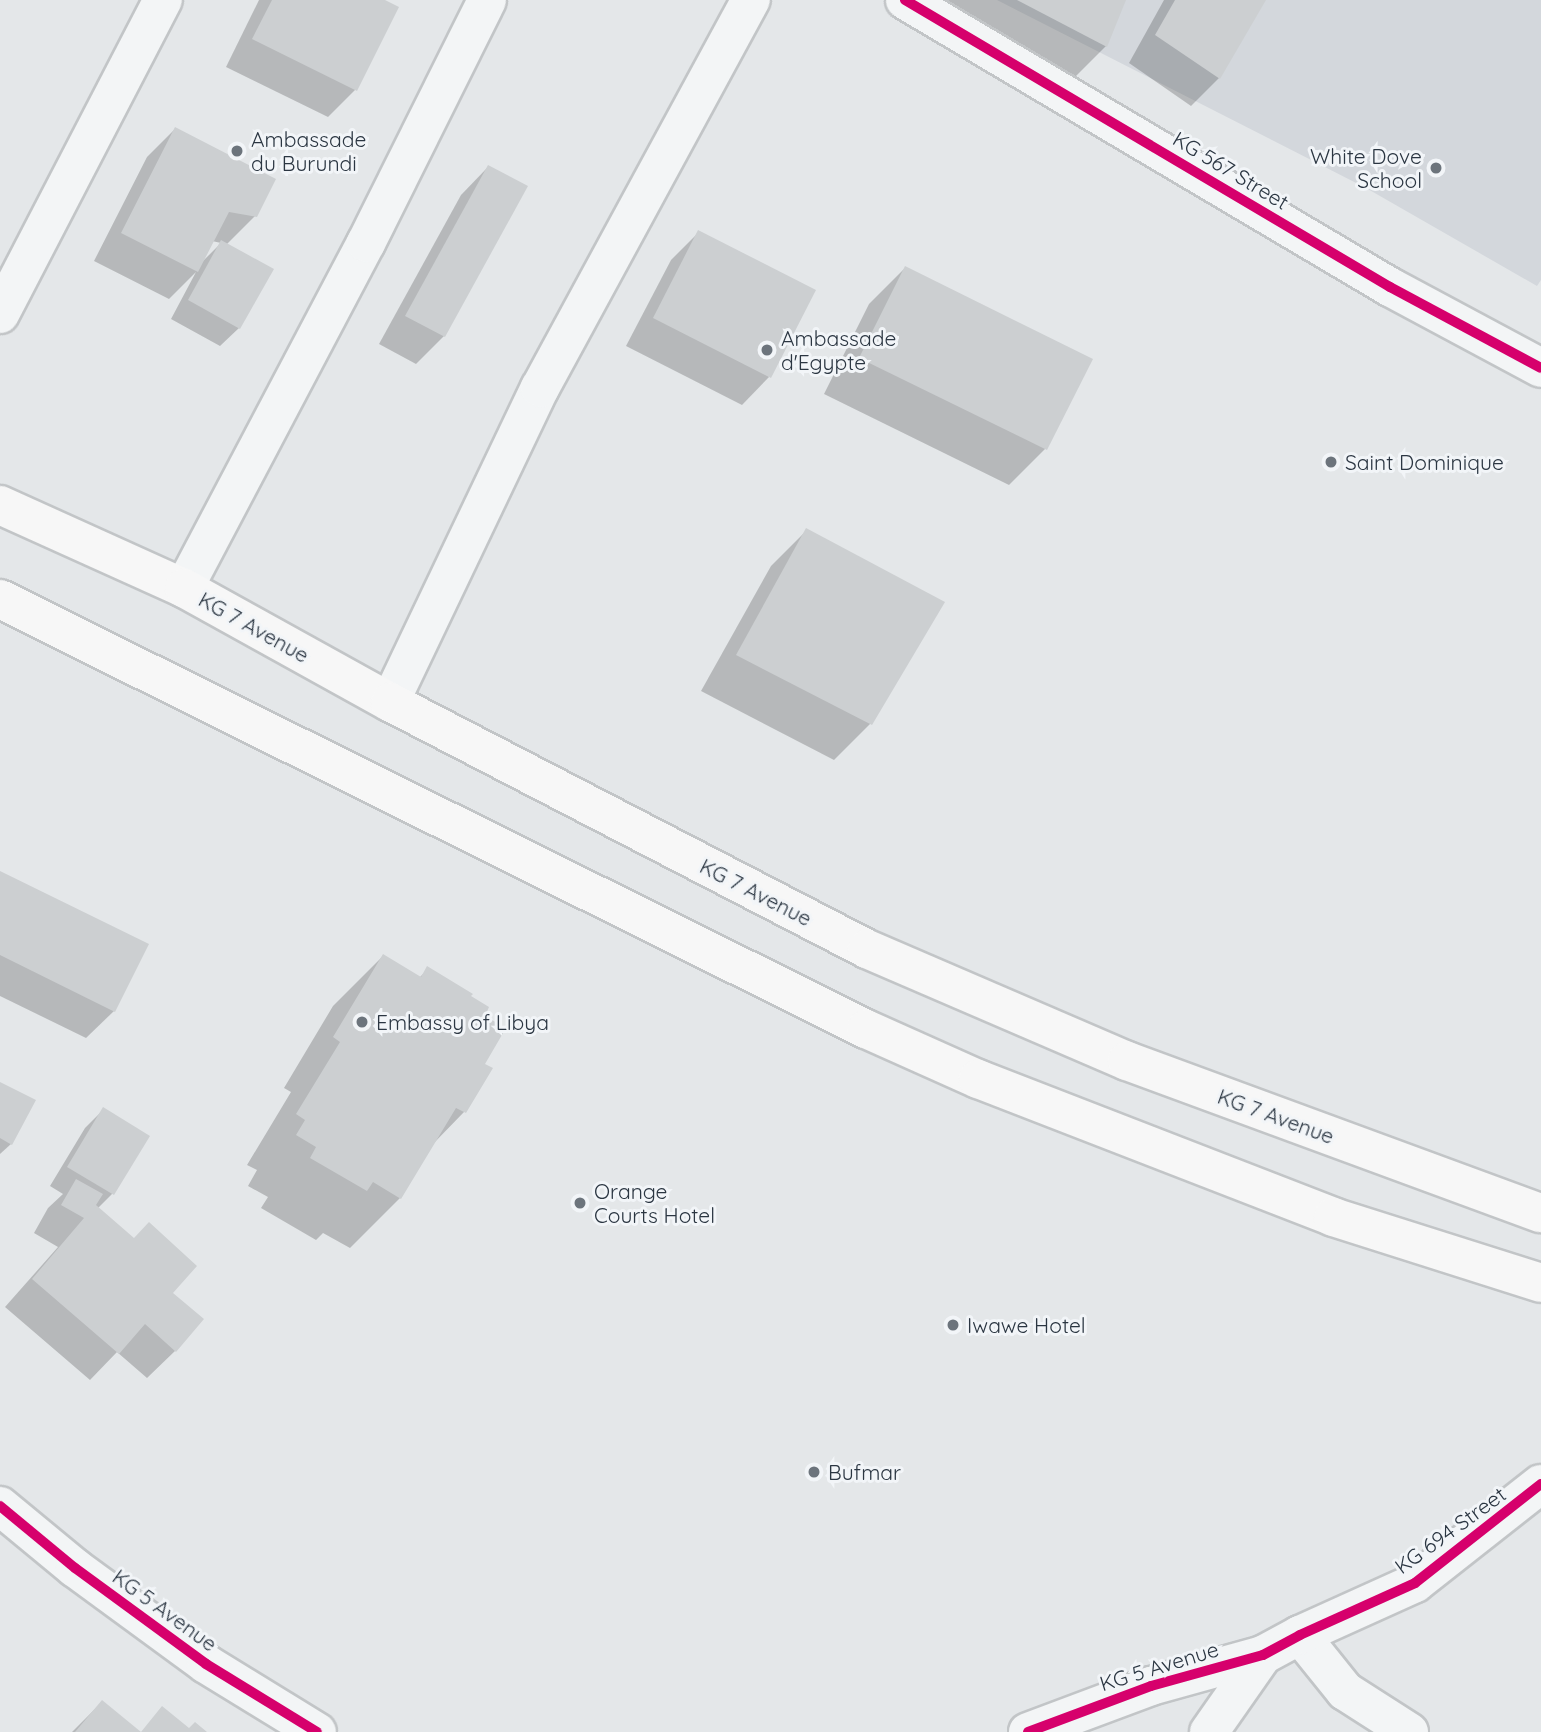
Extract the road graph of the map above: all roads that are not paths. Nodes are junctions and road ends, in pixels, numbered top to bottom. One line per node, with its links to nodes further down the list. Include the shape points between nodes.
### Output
1 (163, 0): 5 (street)
2 (487, 0): 8 (street, via 366,243)
3 (751, 0): 10 (street, via 540,388)
4 (905, 0): 6 (street, KG 567 Street, via 1390,287)
5 (0, 314)
6 (1541, 368)
7 (0, 505): 8 (main road, KG 7 Avenue)
8 (184, 587): 10 (main road, KG 7 Avenue)
9 (0, 599): 12 (main road, via 978,1079 1334,1217)
10 (390, 702): 11 (main road, KG 7 Avenue, via 867,949 1128,1061)
11 (1541, 1213)
12 (1541, 1283)
13 (1541, 1484): 15 (street, KG 694 Street, via 1415,1583)
14 (0, 1506): 17 (street, KG 5 Avenue, via 75,1568 206,1664)
15 (1300, 1634): 16 (street, KG 5 Avenue); 20 (street, via 1345,1691)
16 (1263, 1655): 18 (street, KG 5 Avenue, via 1151,1686); 19 (street)
17 (317, 1732)
18 (1027, 1732)
19 (1209, 1732)
20 (1409, 1732)

